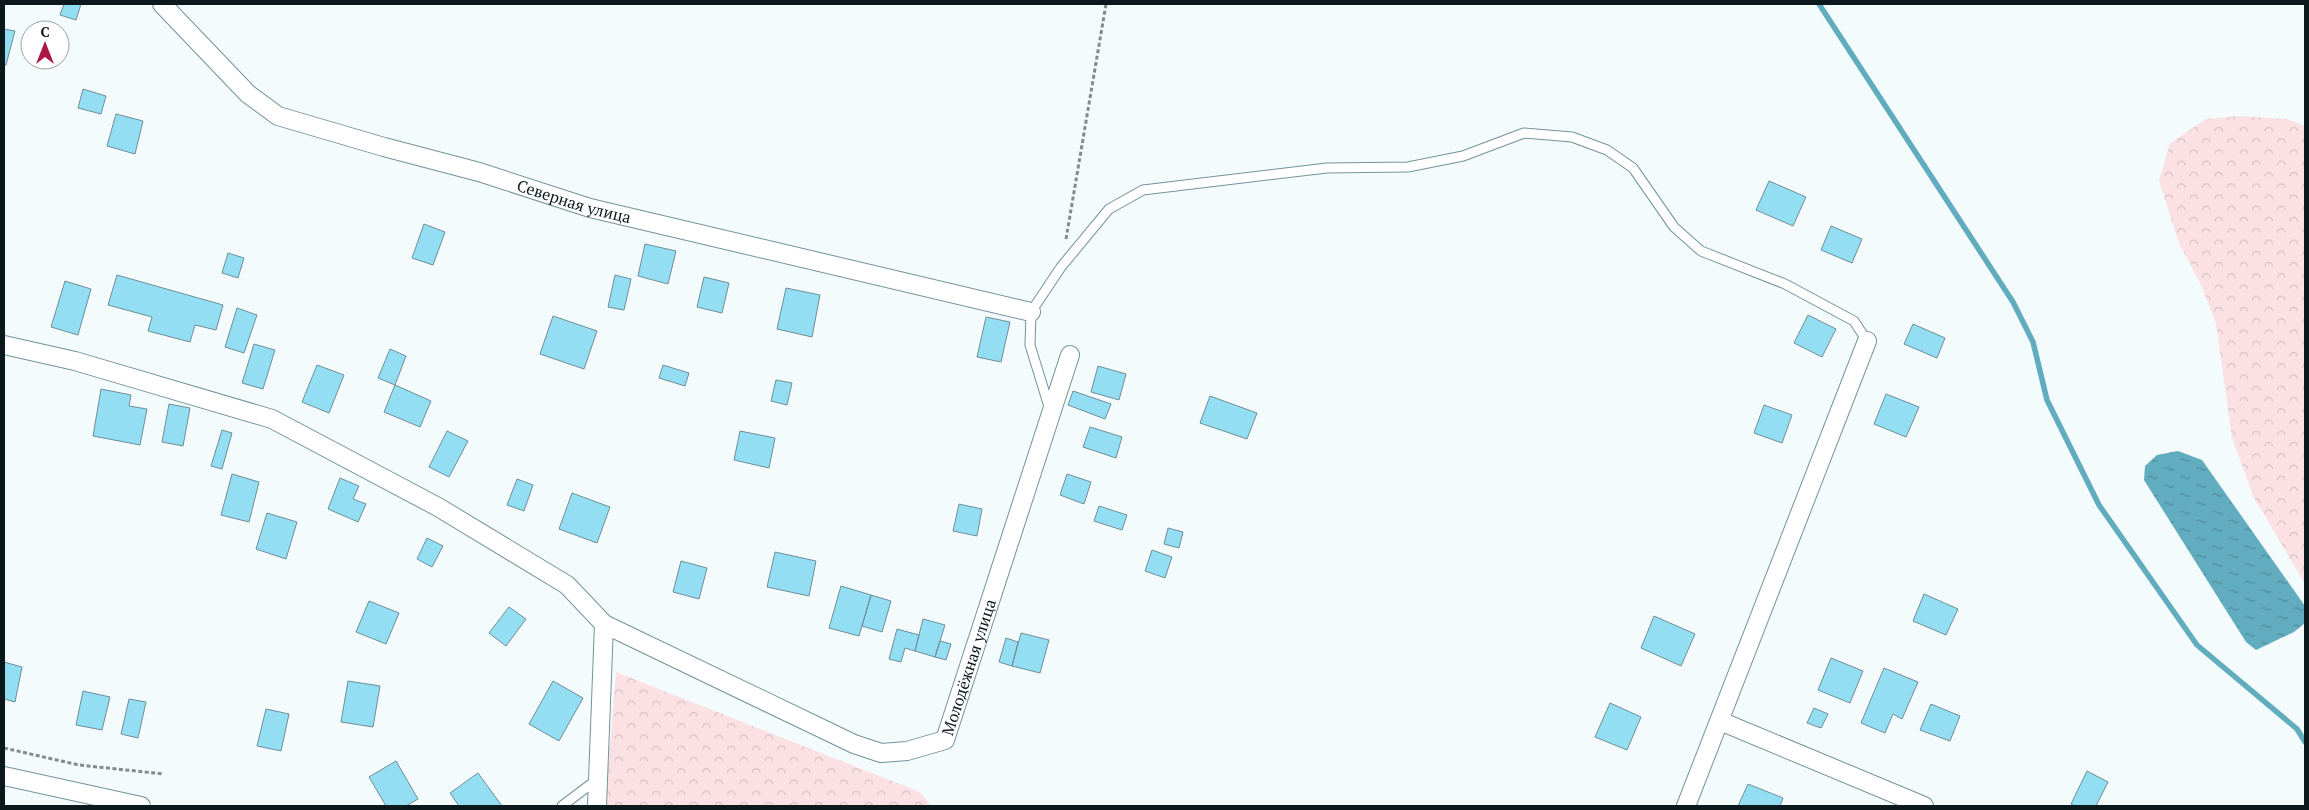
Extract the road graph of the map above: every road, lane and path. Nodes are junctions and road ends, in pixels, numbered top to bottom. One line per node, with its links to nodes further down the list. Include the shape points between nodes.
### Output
1 (162, 4): 4 (street, Северная улица, via 248,94 278,116 479,172 590,208)
2 (1106, 4): 3 (path)
3 (1061, 267): 4 (lane); 5 (lane, via 1109,209 1143,190 1327,168 1408,167 1463,156 1524,134 1572,137 1607,150 1633,168 1674,227 1701,251 1785,284 1854,321)
4 (1031, 312): 8 (lane, via 1030,345)
5 (1867, 341): 10 (street)
6 (4, 345): 9 (street, via 75,361 272,419 438,507 567,585)
7 (1070, 355): 8 (street, Молодёжная улица)
8 (1051, 412): 9 (street, Молодёжная улица, via 945,740 907,751 881,753 854,744)
9 (604, 624): 14 (street)
10 (1720, 721): 18 (street); 19 (street)
11 (4, 748): 12 (path, via 80,765)
12 (164, 774)
13 (4, 776): 15 (street)
14 (599, 778): 16 (lane); 17 (street)
15 (141, 806)
16 (562, 806)
17 (598, 806)
18 (1686, 806)
19 (1924, 806)

